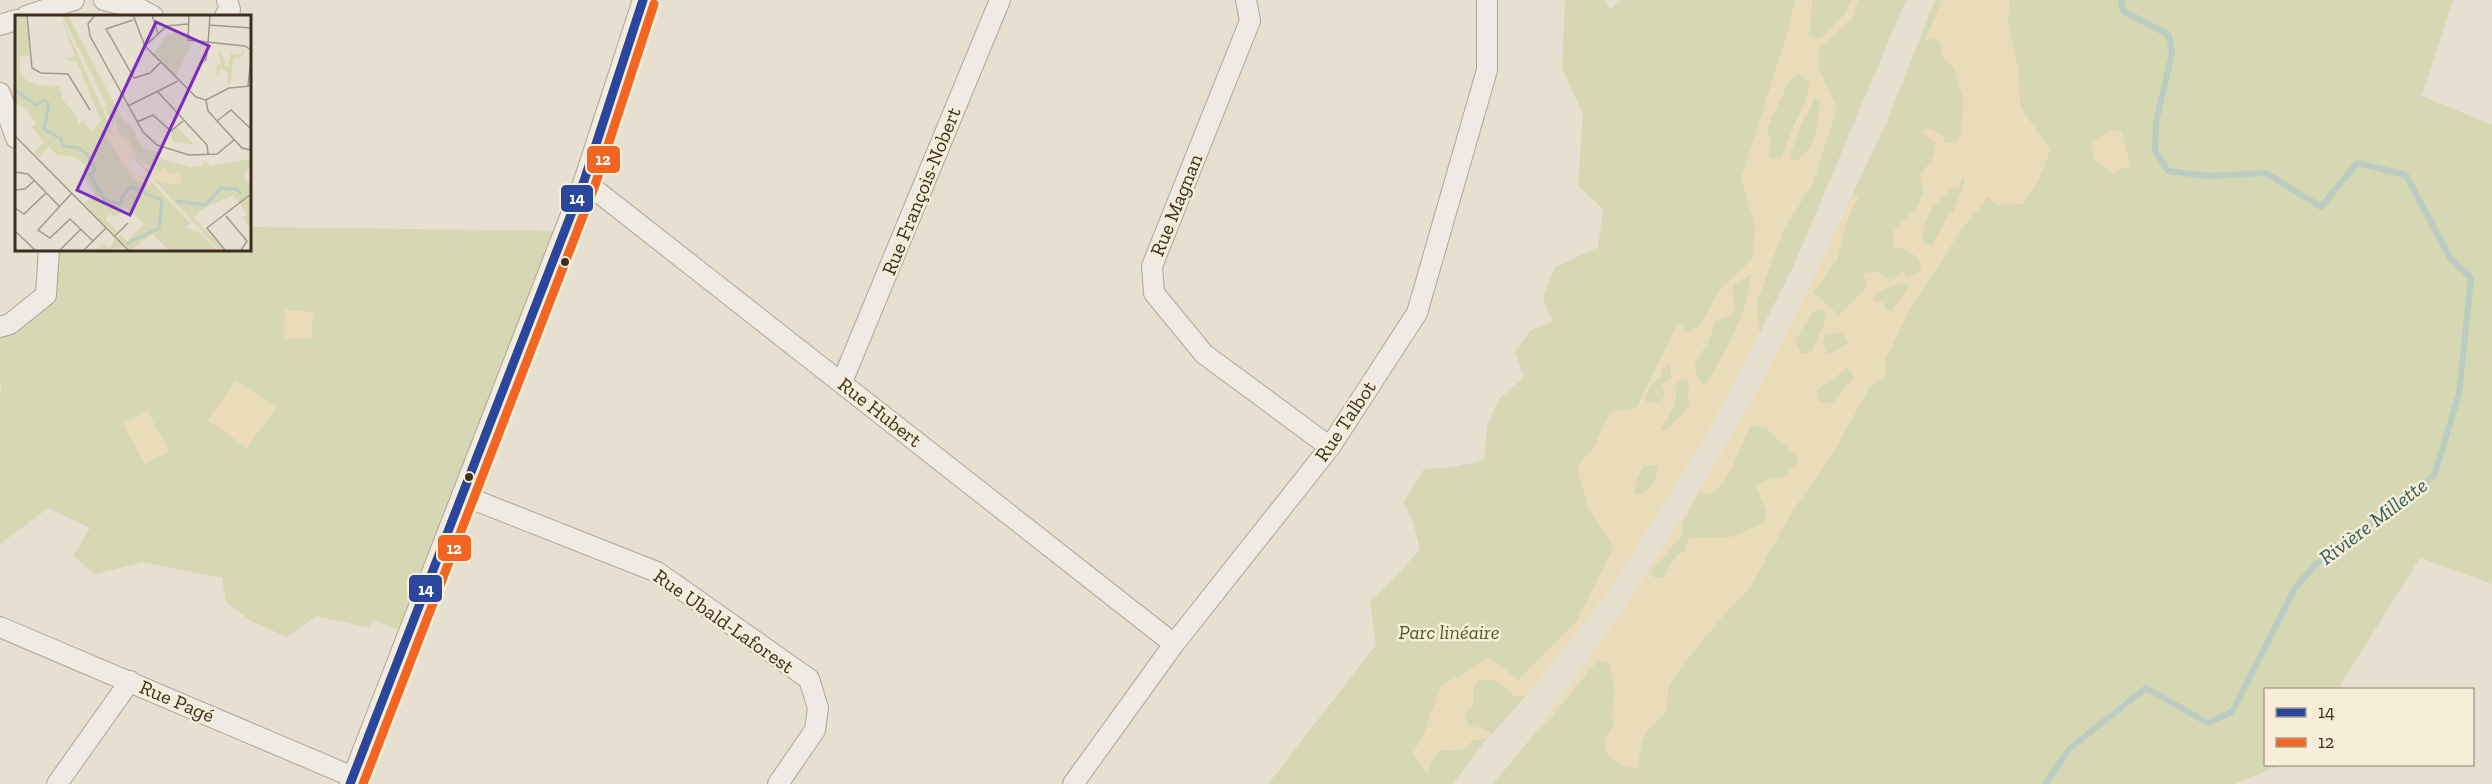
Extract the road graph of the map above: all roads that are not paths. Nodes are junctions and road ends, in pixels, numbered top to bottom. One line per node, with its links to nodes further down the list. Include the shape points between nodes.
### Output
1 (74, 0): 8 (street)
2 (104, 0): 9 (street)
3 (227, 0): 10 (street, via 230,10)
4 (644, 0): 15 (street)
5 (1000, 0): 18 (street, Rue François-Nobert)
6 (1246, 0): 19 (street, Rue Magnan, via 1250,21 1152,266 1154,293 1204,354)
7 (1488, 0): 19 (street, Rue Talbot, via 1487,70 1417,313)
8 (29, 15)
9 (151, 15)
10 (226, 15)
11 (15, 20): 12 (street)
12 (0, 25)
13 (0, 93): 14 (street)
14 (15, 135)
15 (584, 181): 18 (street, Rue Hubert); 20 (street)
16 (49, 250): 17 (street, via 46,295 10,324)
17 (0, 327)
18 (842, 382): 22 (street, Rue Hubert)
19 (1330, 447): 22 (street, Rue Talbot)
20 (462, 495): 24 (street); 26 (street, Rue Ubald-Laforest, via 657,572 809,680 818,708 815,730)
21 (0, 627): 23 (street, Rue Pagé)
22 (1174, 644): 27 (street, Rue Talbot)
23 (130, 681): 24 (street, Rue Pagé); 25 (street)
24 (351, 781)
25 (57, 784)
26 (778, 784)
27 (1073, 784)

